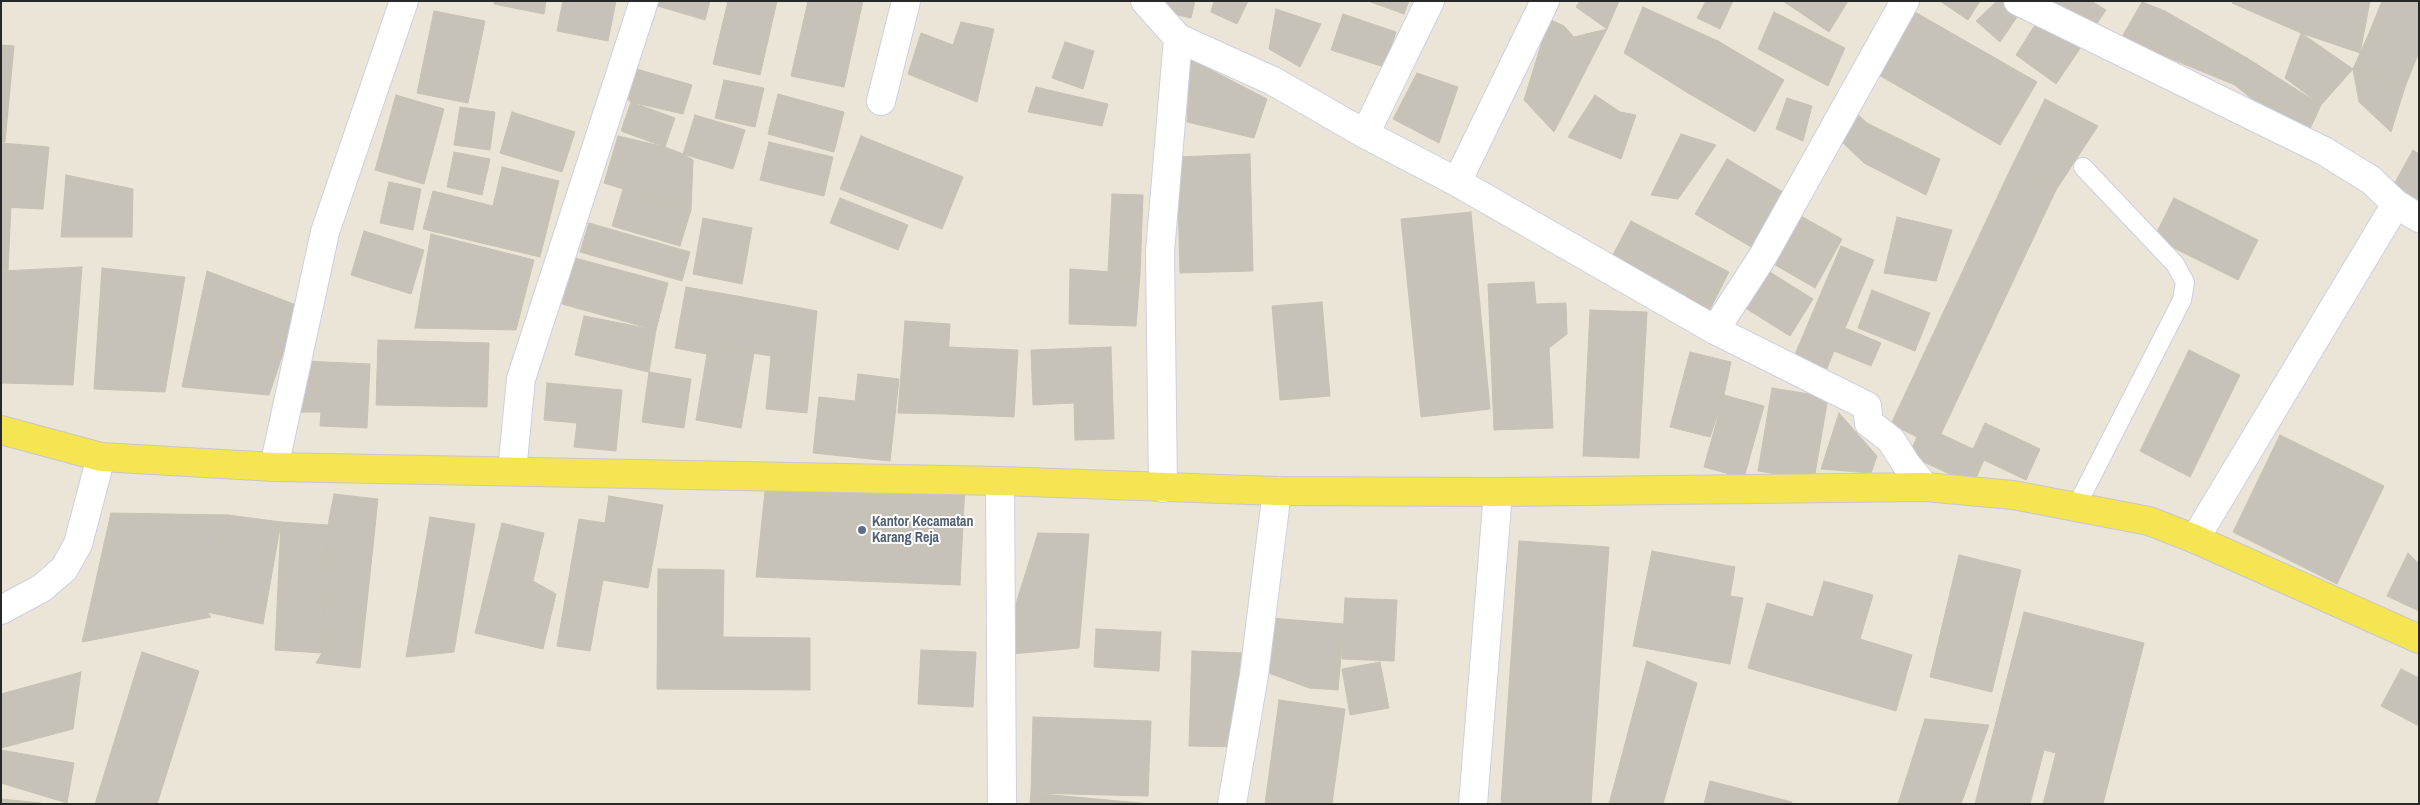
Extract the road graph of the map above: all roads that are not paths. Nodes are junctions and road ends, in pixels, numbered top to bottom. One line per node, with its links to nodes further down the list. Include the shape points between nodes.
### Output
1 (404, 1): 19 (street, via 325,232)
2 (644, 1): 20 (street, via 521,380)
3 (906, 1): 10 (street)
4 (1145, 1): 9 (street)
5 (1430, 1): 11 (street)
6 (1545, 1): 13 (street)
7 (1905, 1): 16 (street, via 1763,256)
8 (2018, 1): 14 (street, via 2324,151 2371,180)
9 (1178, 38): 11 (street, via 1273,81); 23 (street, via 1160,252)
10 (881, 101)
11 (1365, 134): 13 (street)
12 (2083, 168): 26 (lane, via 2175,264 2185,282 2182,300)
13 (1457, 182): 16 (street)
14 (2396, 204): 15 (street); 27 (street)
15 (2419, 218)
16 (1715, 330): 22 (street, via 1867,406 1869,423 1891,440)
17 (1, 430): 18 (main road)
18 (101, 457): 19 (main road); 28 (street, via 78,544 64,569 42,588)
19 (274, 467): 20 (main road)
20 (512, 471): 21 (main road)
21 (1000, 481): 23 (main road); 30 (street)
22 (1926, 487): 25 (main road); 26 (main road, via 2013,495)
23 (1163, 488): 24 (main road)
24 (1277, 491): 25 (main road); 31 (street, via 1254,675)
25 (1498, 492): 32 (street)
26 (2076, 506): 27 (main road, via 2149,520)
27 (2195, 539): 29 (main road)
28 (1, 610)
29 (2419, 640)
30 (1002, 804)
31 (1232, 804)
32 (1473, 804)

